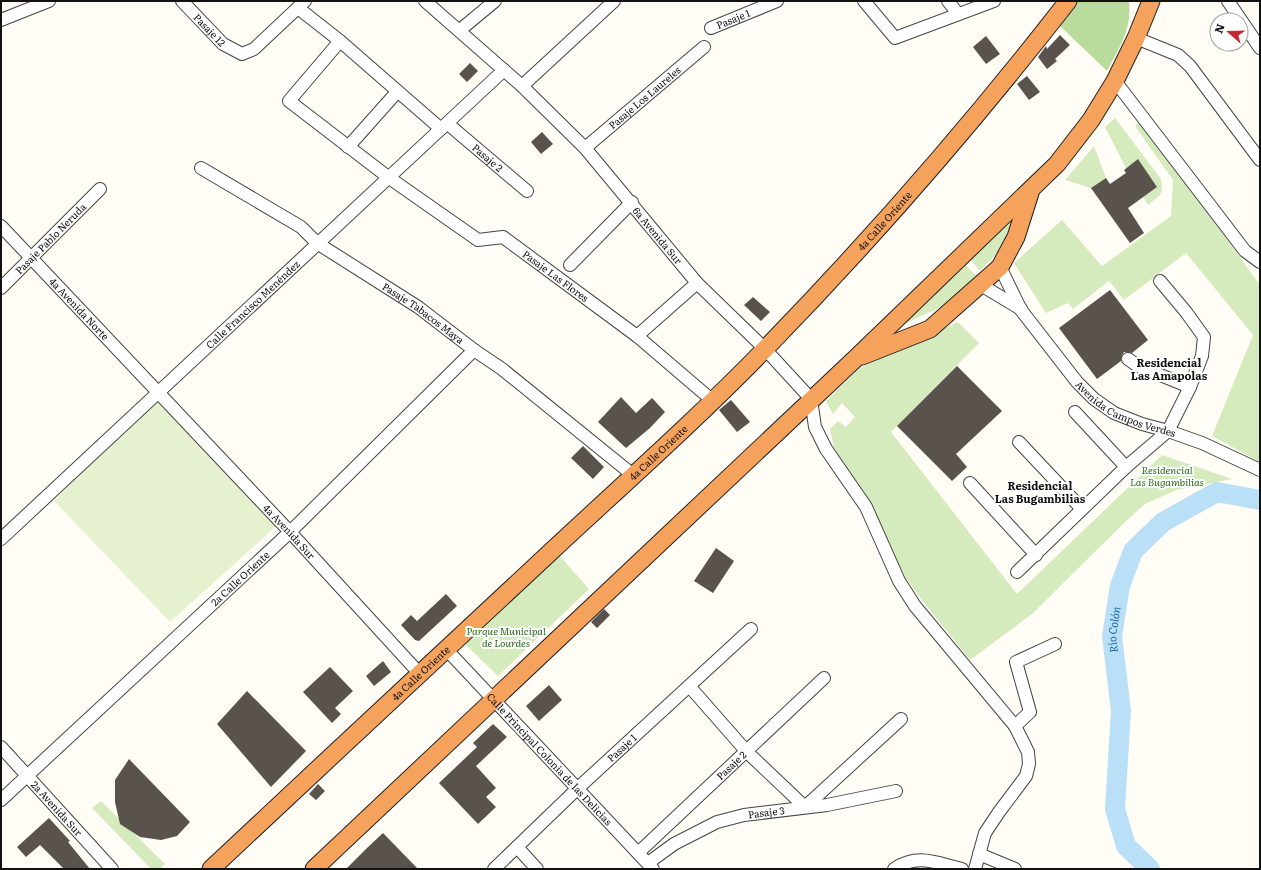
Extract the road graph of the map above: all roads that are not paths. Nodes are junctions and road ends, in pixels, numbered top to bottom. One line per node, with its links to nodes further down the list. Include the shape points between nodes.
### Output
1 (48, 1): 16 (street)
2 (182, 1): 14 (street, Pasaje 12, via 223,44 242,54 254,49)
3 (426, 1): 18 (street, 6a Avenida Sur)
4 (495, 1): 18 (street)
5 (614, 1): 25 (street)
6 (777, 1): 17 (street, Pasaje 1)
7 (864, 1): 15 (street, via 895,38)
8 (948, 1): 15 (street)
9 (994, 1): 15 (street)
10 (1138, 1): 19 (highway)
11 (1151, 1): 19 (highway)
12 (1228, 1): 22 (street)
13 (1063, 3): 50 (highway, 4a Calle Oriente, via 941,158)
14 (301, 4): 20 (street, Pasaje 2)
15 (958, 14)
16 (1, 20)
17 (711, 28)
18 (460, 30): 23 (street, 6a Avenida Sur)
19 (1138, 34): 24 (highway); 30 (street, via 1178,55 1190,66)
20 (340, 41): 26 (street, Pasaje 2); 28 (street, Pasaje Las Flores, via 289,101)
21 (704, 47): 29 (street, Pasaje Los Laureles)
22 (1260, 48)
23 (504, 70): 25 (street, 6a Avenida Sur); 27 (street, Calle Francisco Menéndez)
24 (1115, 81): 34 (highway, via 1073,144); 40 (street, via 1245,251)
25 (522, 86): 29 (street, 6a Avenida Sur)
26 (397, 92): 27 (street, Pasaje 2); 28 (street)
27 (444, 127): 32 (street, Calle Francisco Menéndez); 35 (street, Pasaje 2)
28 (348, 147): 32 (street, Pasaje Las Flores)
29 (585, 148): 36 (street, 6a Avenida Sur)
30 (1260, 160)
31 (201, 168): 38 (street, Pasaje Tabacos Maya, via 301,227)
32 (388, 177): 38 (street, Calle Francisco Menéndez); 48 (street, Pasaje Las Flores, via 478,240 504,237)
33 (100, 189): 39 (street, Pasaje Pablo Neruda)
34 (1031, 190): 42 (highway, via 1016,237); 51 (highway)
35 (527, 191)
36 (632, 202): 41 (street); 44 (street, 6a Avenida Sur)
37 (1, 226): 39 (street, 4a Avenida Norte)
38 (317, 243): 49 (street, Pasaje Tabacos Maya, via 418,307); 54 (street, Calle Francisco Menéndez)
39 (31, 257): 46 (street, Pasaje Pablo Neruda); 54 (street, 4a Avenida Norte)
40 (1260, 262)
41 (570, 265)
42 (1000, 267): 45 (highway); 47 (street, Avenida Campos Verdes)
43 (1160, 281): 53 (street, via 1204,337 1202,356)
44 (697, 283): 48 (street); 50 (street, 6a Avenida Sur)
45 (981, 285): 47 (street, Avenida Campos Verdes); 51 (highway, via 930,329)
46 (1, 288)
47 (1021, 310): 58 (street, Avenida Campos Verdes, via 1077,382 1094,399 1114,413)
48 (637, 336): 56 (street, Pasaje Las Flores)
49 (474, 350): 62 (street, Pasaje Tabacos Maya, via 502,369); 65 (street, 2a Calle Oriente)
50 (765, 350): 55 (street, 6a Avenida Sur); 56 (highway, 4a Calle Oriente)
51 (856, 358): 55 (highway)
52 (1128, 359): 53 (street)
53 (1190, 387): 58 (street)
54 (158, 392): 65 (street, 4a Avenida Sur); 66 (street, Calle Francisco Menéndez)
55 (811, 399): 75 (highway); 77 (street, via 815,426 826,449 866,507 899,581 914,606)
56 (713, 401): 62 (highway, 4a Calle Oriente)
57 (1075, 412): 60 (street)
58 (1168, 431): 60 (street); 61 (street, Avenida Campos Verdes, via 1228,454)
59 (1019, 442): 64 (street)
60 (1126, 467): 64 (street)
61 (1260, 470)
62 (633, 475): 71 (highway, 4a Calle Oriente)
63 (970, 483): 67 (street)
64 (1082, 509): 67 (street)
65 (290, 532): 72 (street, 4a Avenida Sur); 80 (street, 2a Calle Oriente)
66 (1, 539)
67 (1036, 555): 68 (street)
68 (1017, 572)
69 (751, 630): 74 (street, Pasaje 1)
70 (1055, 644): 77 (street, via 1016,662 1030,712)
71 (446, 649): 72 (highway, 4a Calle Oriente); 75 (street, Calle Principal Colonia de las Delicias)
72 (419, 673): 86 (highway, 4a Calle Oriente)
73 (824, 678): 79 (street, Pasaje 2)
74 (690, 687): 79 (street); 81 (street, Pasaje 1)
75 (493, 700): 81 (street, Calle Principal Colonia de las Delicias); 93 (highway)
76 (901, 719): 84 (street)
77 (1015, 726): 88 (street, via 1028,752 1026,776 986,833)
78 (1, 747): 80 (street, 2a Avenida Sur)
79 (746, 752): 84 (street); 87 (street, Pasaje 2)
80 (27, 776): 83 (street, 2a Calle Oriente); 90 (street, 2a Avenida Sur)
81 (578, 788): 85 (street, Pasaje 1); 87 (street, Calle Principal Colonia de las Delicias)
82 (896, 792): 84 (street, Pasaje 3)
83 (1, 800)
84 (805, 807): 89 (street, Pasaje 3, via 744,815 717,822 674,844)
85 (517, 847): 94 (street, Pasaje 1); 95 (street)
86 (232, 850): 91 (street, via 221,852); 92 (highway, 4a Calle Oriente)
87 (638, 853): 89 (street, Calle Principal Colonia de las Delicias)
88 (979, 854): 98 (street); 99 (street)
89 (651, 866)
90 (112, 869)
91 (204, 869)
92 (211, 869)
93 (314, 869)
94 (494, 869)
95 (537, 869)
96 (894, 869): 97 (street, via 905,862 922,860)
97 (962, 869)
98 (975, 869)
99 (1015, 869)

